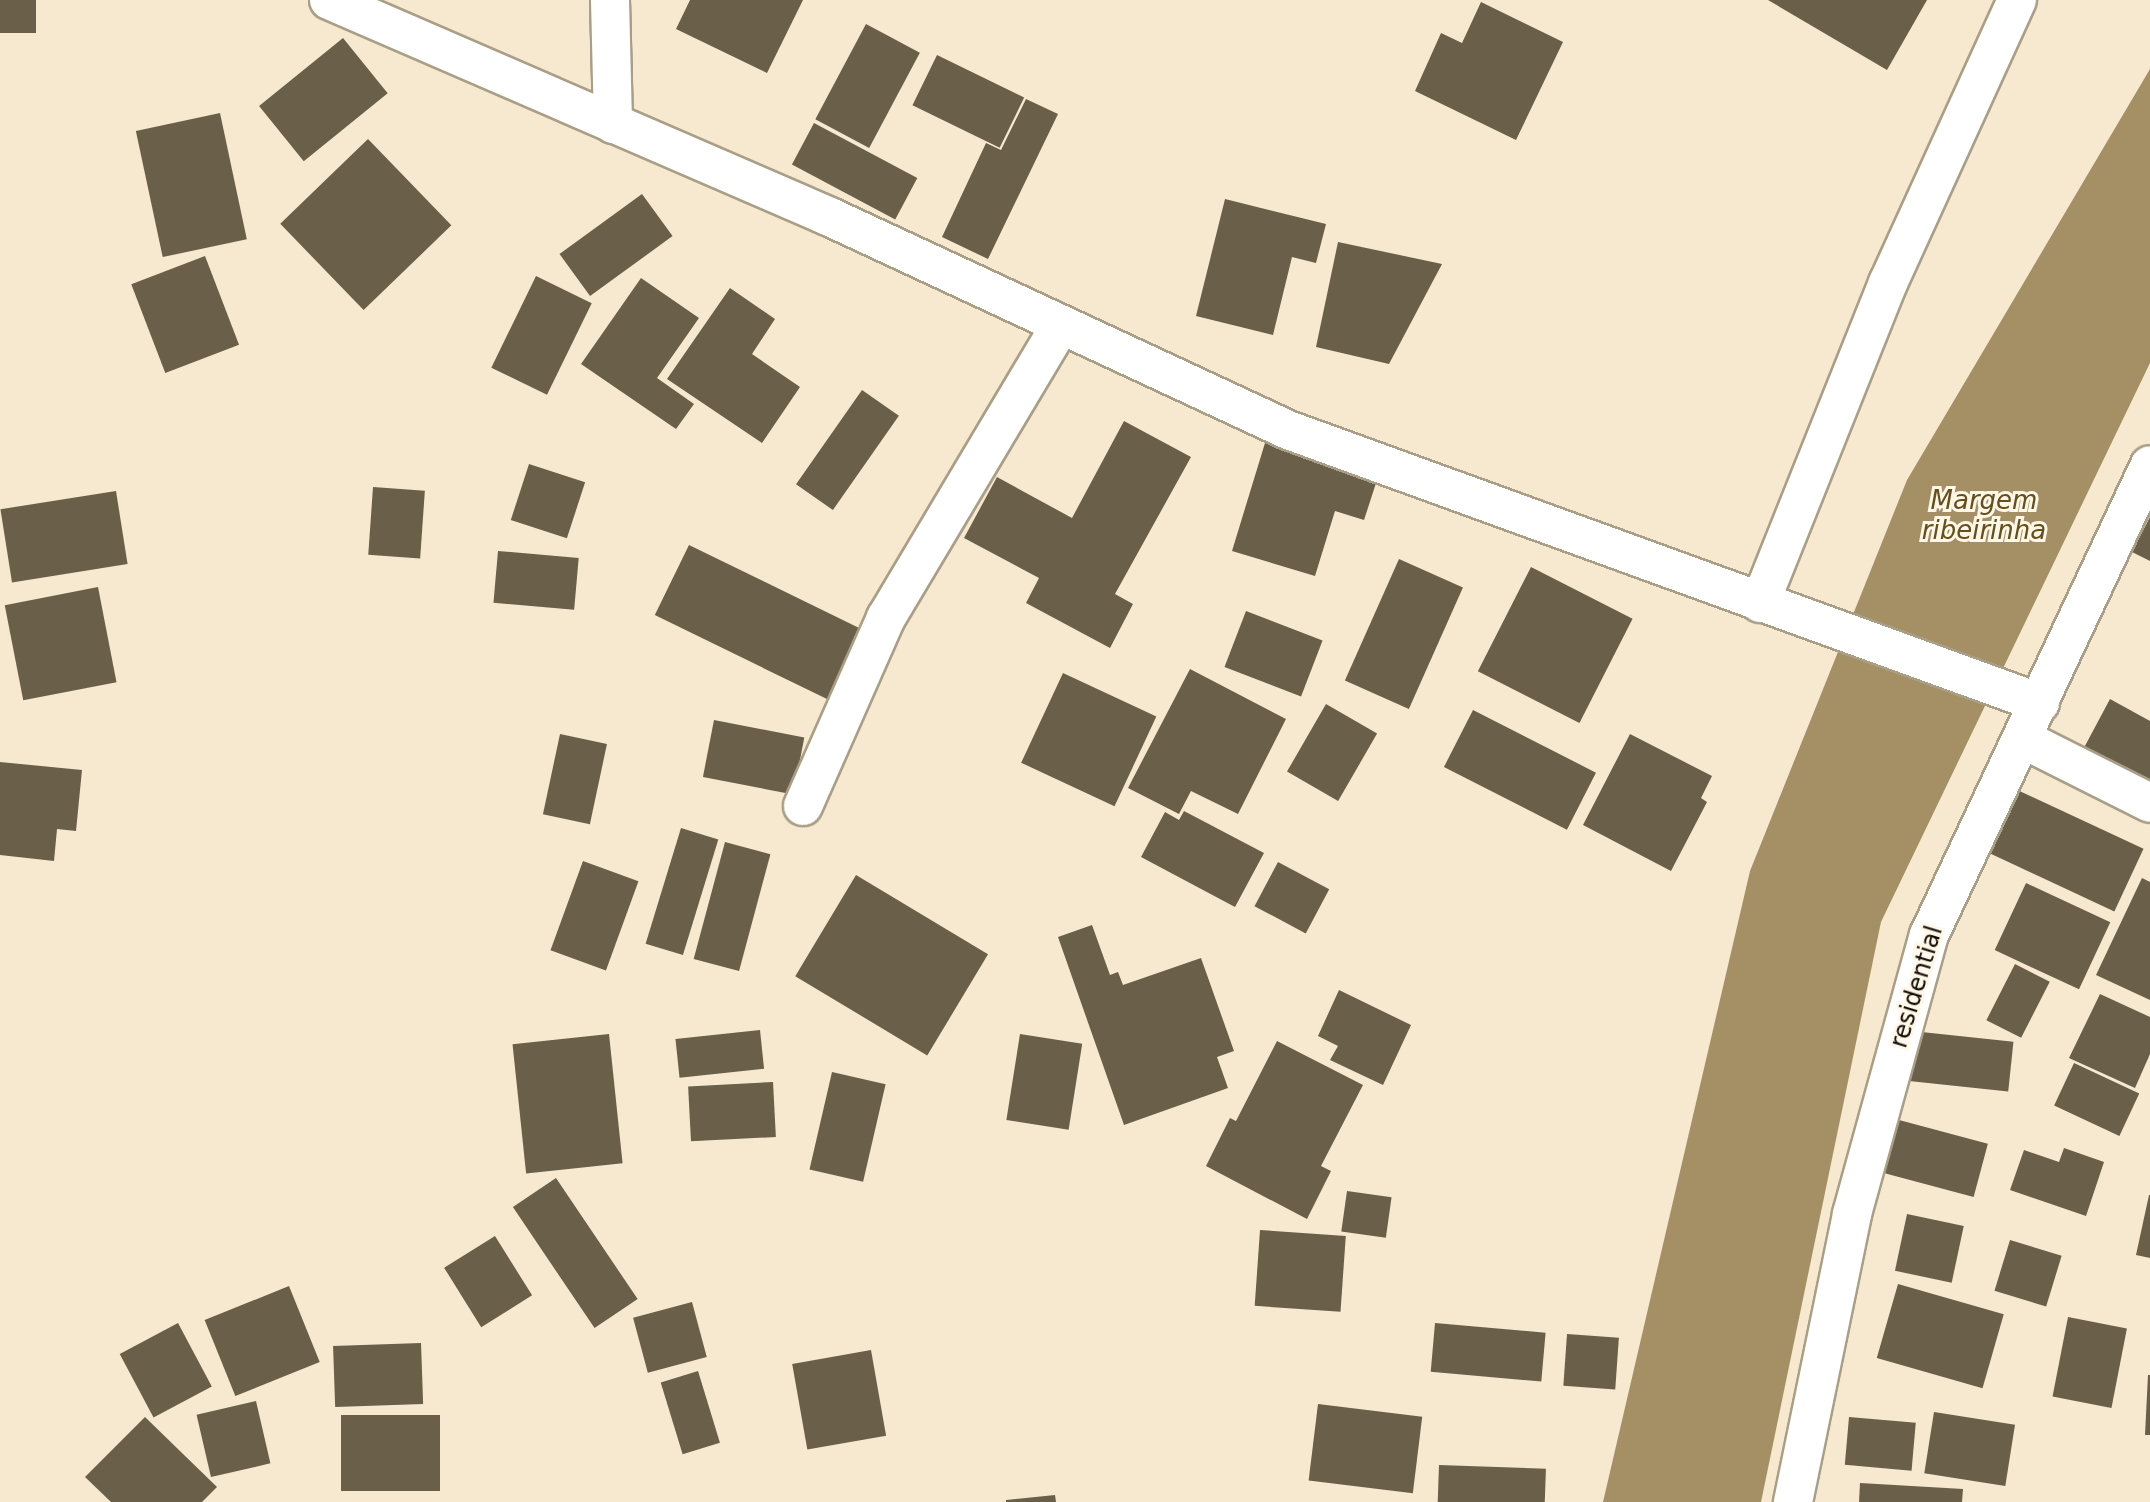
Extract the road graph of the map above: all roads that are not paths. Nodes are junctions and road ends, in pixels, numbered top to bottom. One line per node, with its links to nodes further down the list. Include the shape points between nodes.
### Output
1 (329, 0): 4 (street)
2 (610, 0): 4 (street)
3 (2017, 0): 7 (street, via 1888,283)
4 (613, 124): 5 (street, via 830,217)
5 (1061, 325): 7 (street, via 1288,430); 11 (street, via 886,618)
6 (2150, 465): 8 (street, residential)
7 (1759, 603): 8 (street)
8 (2023, 697): 9 (street, residential)
9 (2022, 739): 10 (street); 12 (street, residential, via 1929,935 1852,1214)
10 (2150, 803)
11 (803, 806)
12 (1793, 1502)

